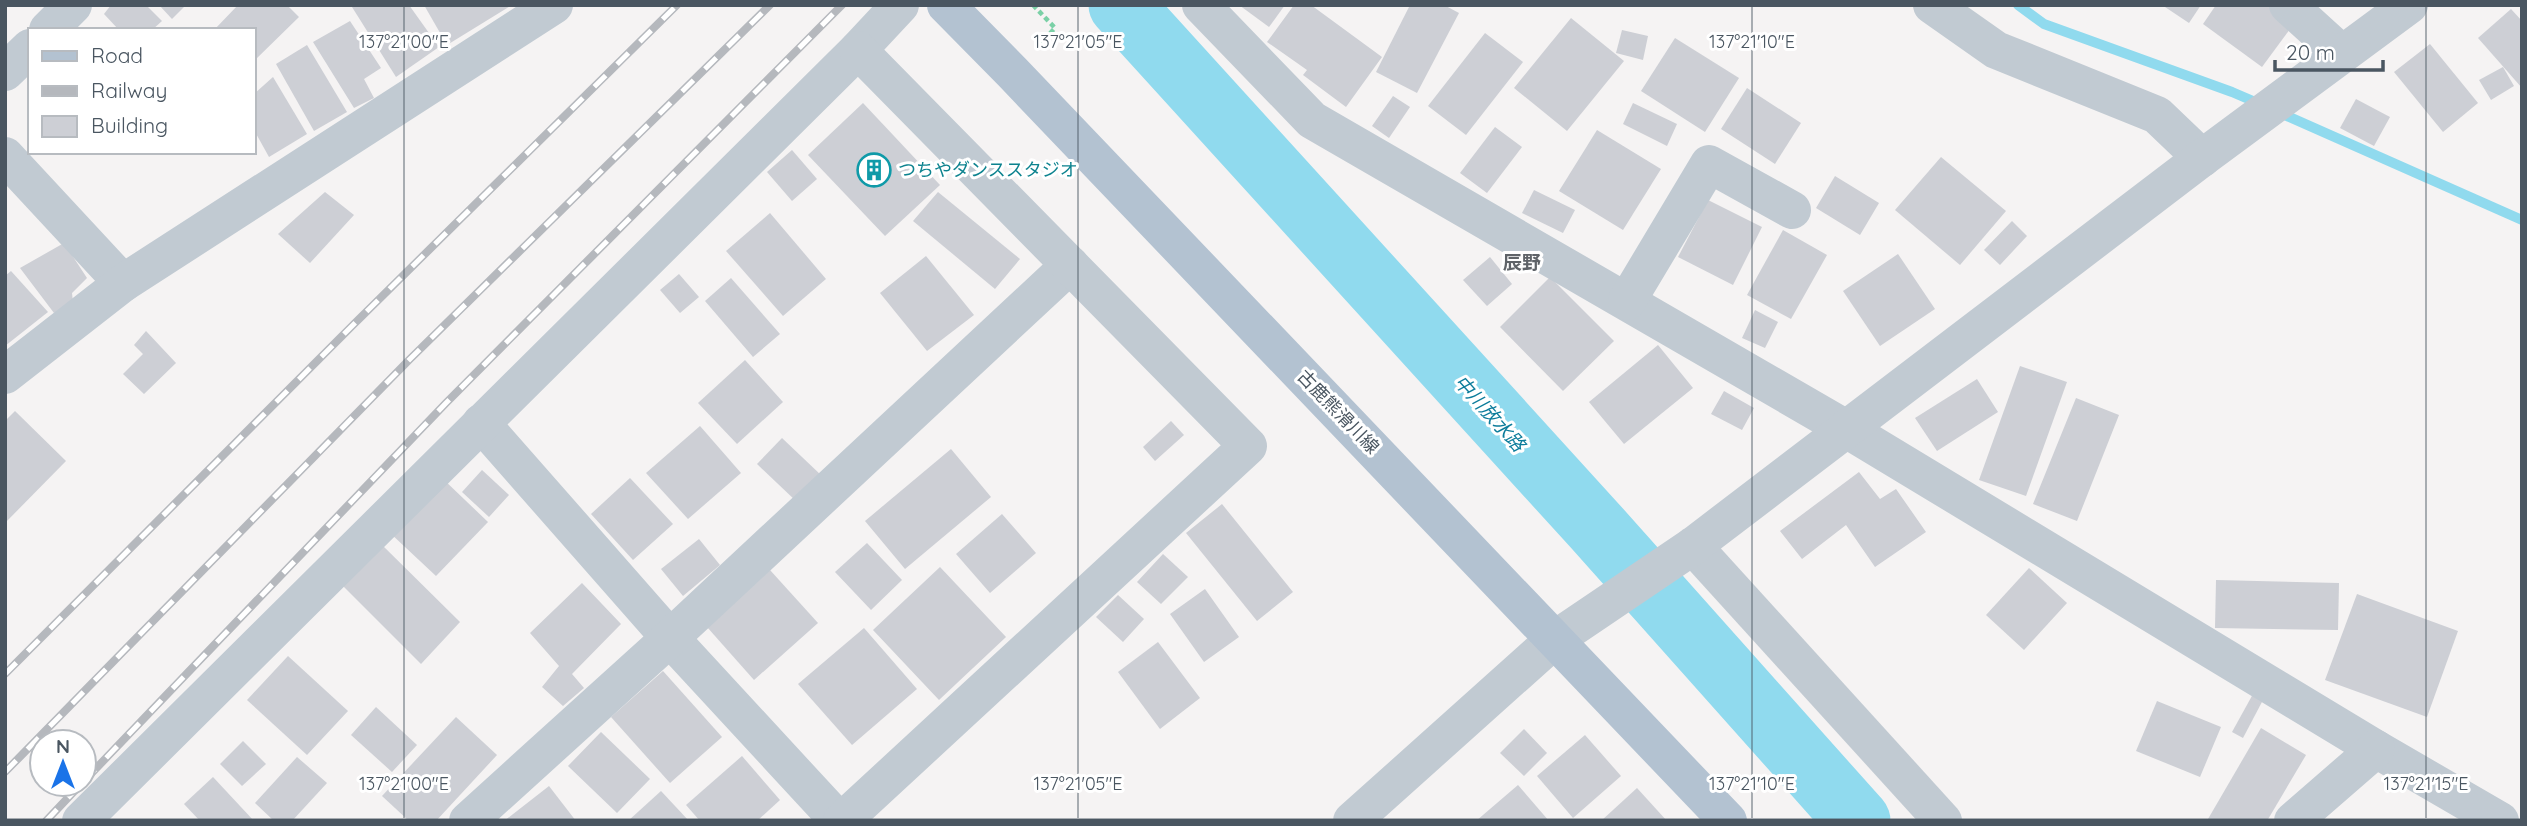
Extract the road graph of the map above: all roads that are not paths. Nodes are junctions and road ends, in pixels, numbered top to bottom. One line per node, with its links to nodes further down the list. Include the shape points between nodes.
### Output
1 (73, 5): 9 (street)
2 (554, 5): 18 (street)
3 (900, 5): 11 (street)
4 (946, 5): 25 (main road, 古鹿熊滑川線)
5 (1201, 5): 19 (street, via 1312,120)
6 (1932, 5): 15 (street, via 1996,50 2157,115)
7 (2288, 5): 12 (street)
8 (2409, 5): 12 (street)
9 (50, 28)
10 (28, 50): 13 (street)
11 (858, 50): 17 (street); 21 (street)
12 (2342, 54): 15 (street)
13 (5, 72)
14 (5, 156): 18 (street)
15 (2202, 158): 22 (street)
16 (1791, 210): 19 (street, via 1709,164)
17 (1070, 265): 24 (street); 29 (street, via 1248,446)
18 (123, 283): 20 (street)
19 (1627, 301): 22 (street)
20 (5, 375)
21 (481, 423): 24 (street); 27 (street)
22 (1848, 430): 23 (street); 26 (street)
23 (1693, 546): 25 (street); 32 (street)
24 (670, 638): 28 (street); 29 (street)
25 (1554, 640): 30 (street); 31 (main road, 古鹿熊滑川線)
26 (2376, 749): 33 (street); 34 (street)
27 (97, 816)
28 (468, 821)
29 (841, 821)
30 (1352, 821)
31 (1728, 821)
32 (1943, 821)
33 (2293, 821)
34 (2500, 821)

